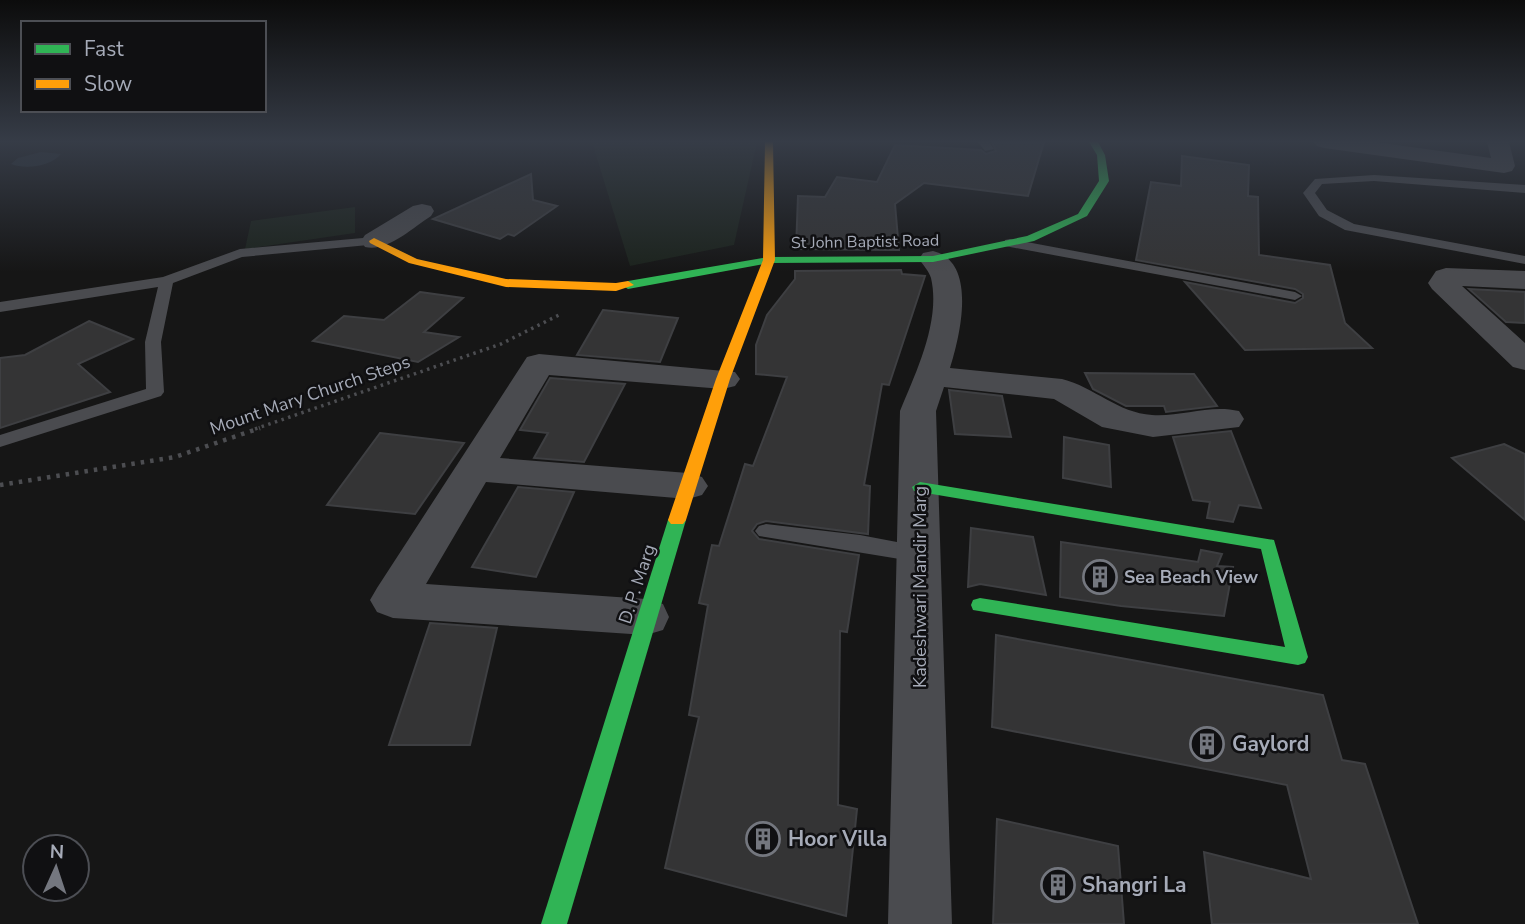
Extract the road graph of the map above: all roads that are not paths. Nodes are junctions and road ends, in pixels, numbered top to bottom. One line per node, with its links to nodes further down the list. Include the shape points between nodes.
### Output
1 (769, 185): 10 (street)
2 (1101, 185): 8 (street, St John Baptist Road, via 1082,216)
3 (1316, 185): 11 (lane, via 1309,193 1323,212 1350,227)
4 (1482, 185): 5 (lane)
5 (1525, 188)
6 (422, 211): 7 (street)
7 (373, 241): 10 (street, St John Baptist Road, via 412,261 506,283 615,287); 13 (lane, via 240,253)
8 (1010, 243): 9 (street, St John Baptist Road); 14 (lane)
9 (933, 259): 10 (street, St John Baptist Road); 17 (street, Kadeshwari Mandir Marg, via 945,275 948,306)
10 (769, 260): 18 (street, D. P. Marg)
11 (1525, 260)
12 (1525, 280): 16 (street, via 1446,277 1442,283)
13 (166, 281): 15 (lane); 20 (lane, via 153,342 155,392)
14 (1295, 296)
15 (0, 307)
16 (1525, 359)
17 (932, 376): 19 (street, via 1062,389 1115,419 1153,426); 23 (street, Kadeshwari Mandir Marg, via 918,411)
18 (723, 379): 21 (street, via 539,364); 22 (street, D. P. Marg)
19 (1226, 419)
20 (0, 440)
21 (476, 468): 22 (street); 27 (street, via 393,600)
22 (688, 486): 27 (street, D. P. Marg)
23 (920, 487): 25 (street, Kadeshwari Mandir Marg); 26 (street, via 1268,544 1298,657)
24 (766, 531): 25 (lane)
25 (918, 554): 29 (street, Kadeshwari Mandir Marg)
26 (980, 605)
27 (646, 617): 28 (street, D. P. Marg)
28 (554, 924)
29 (920, 924)

